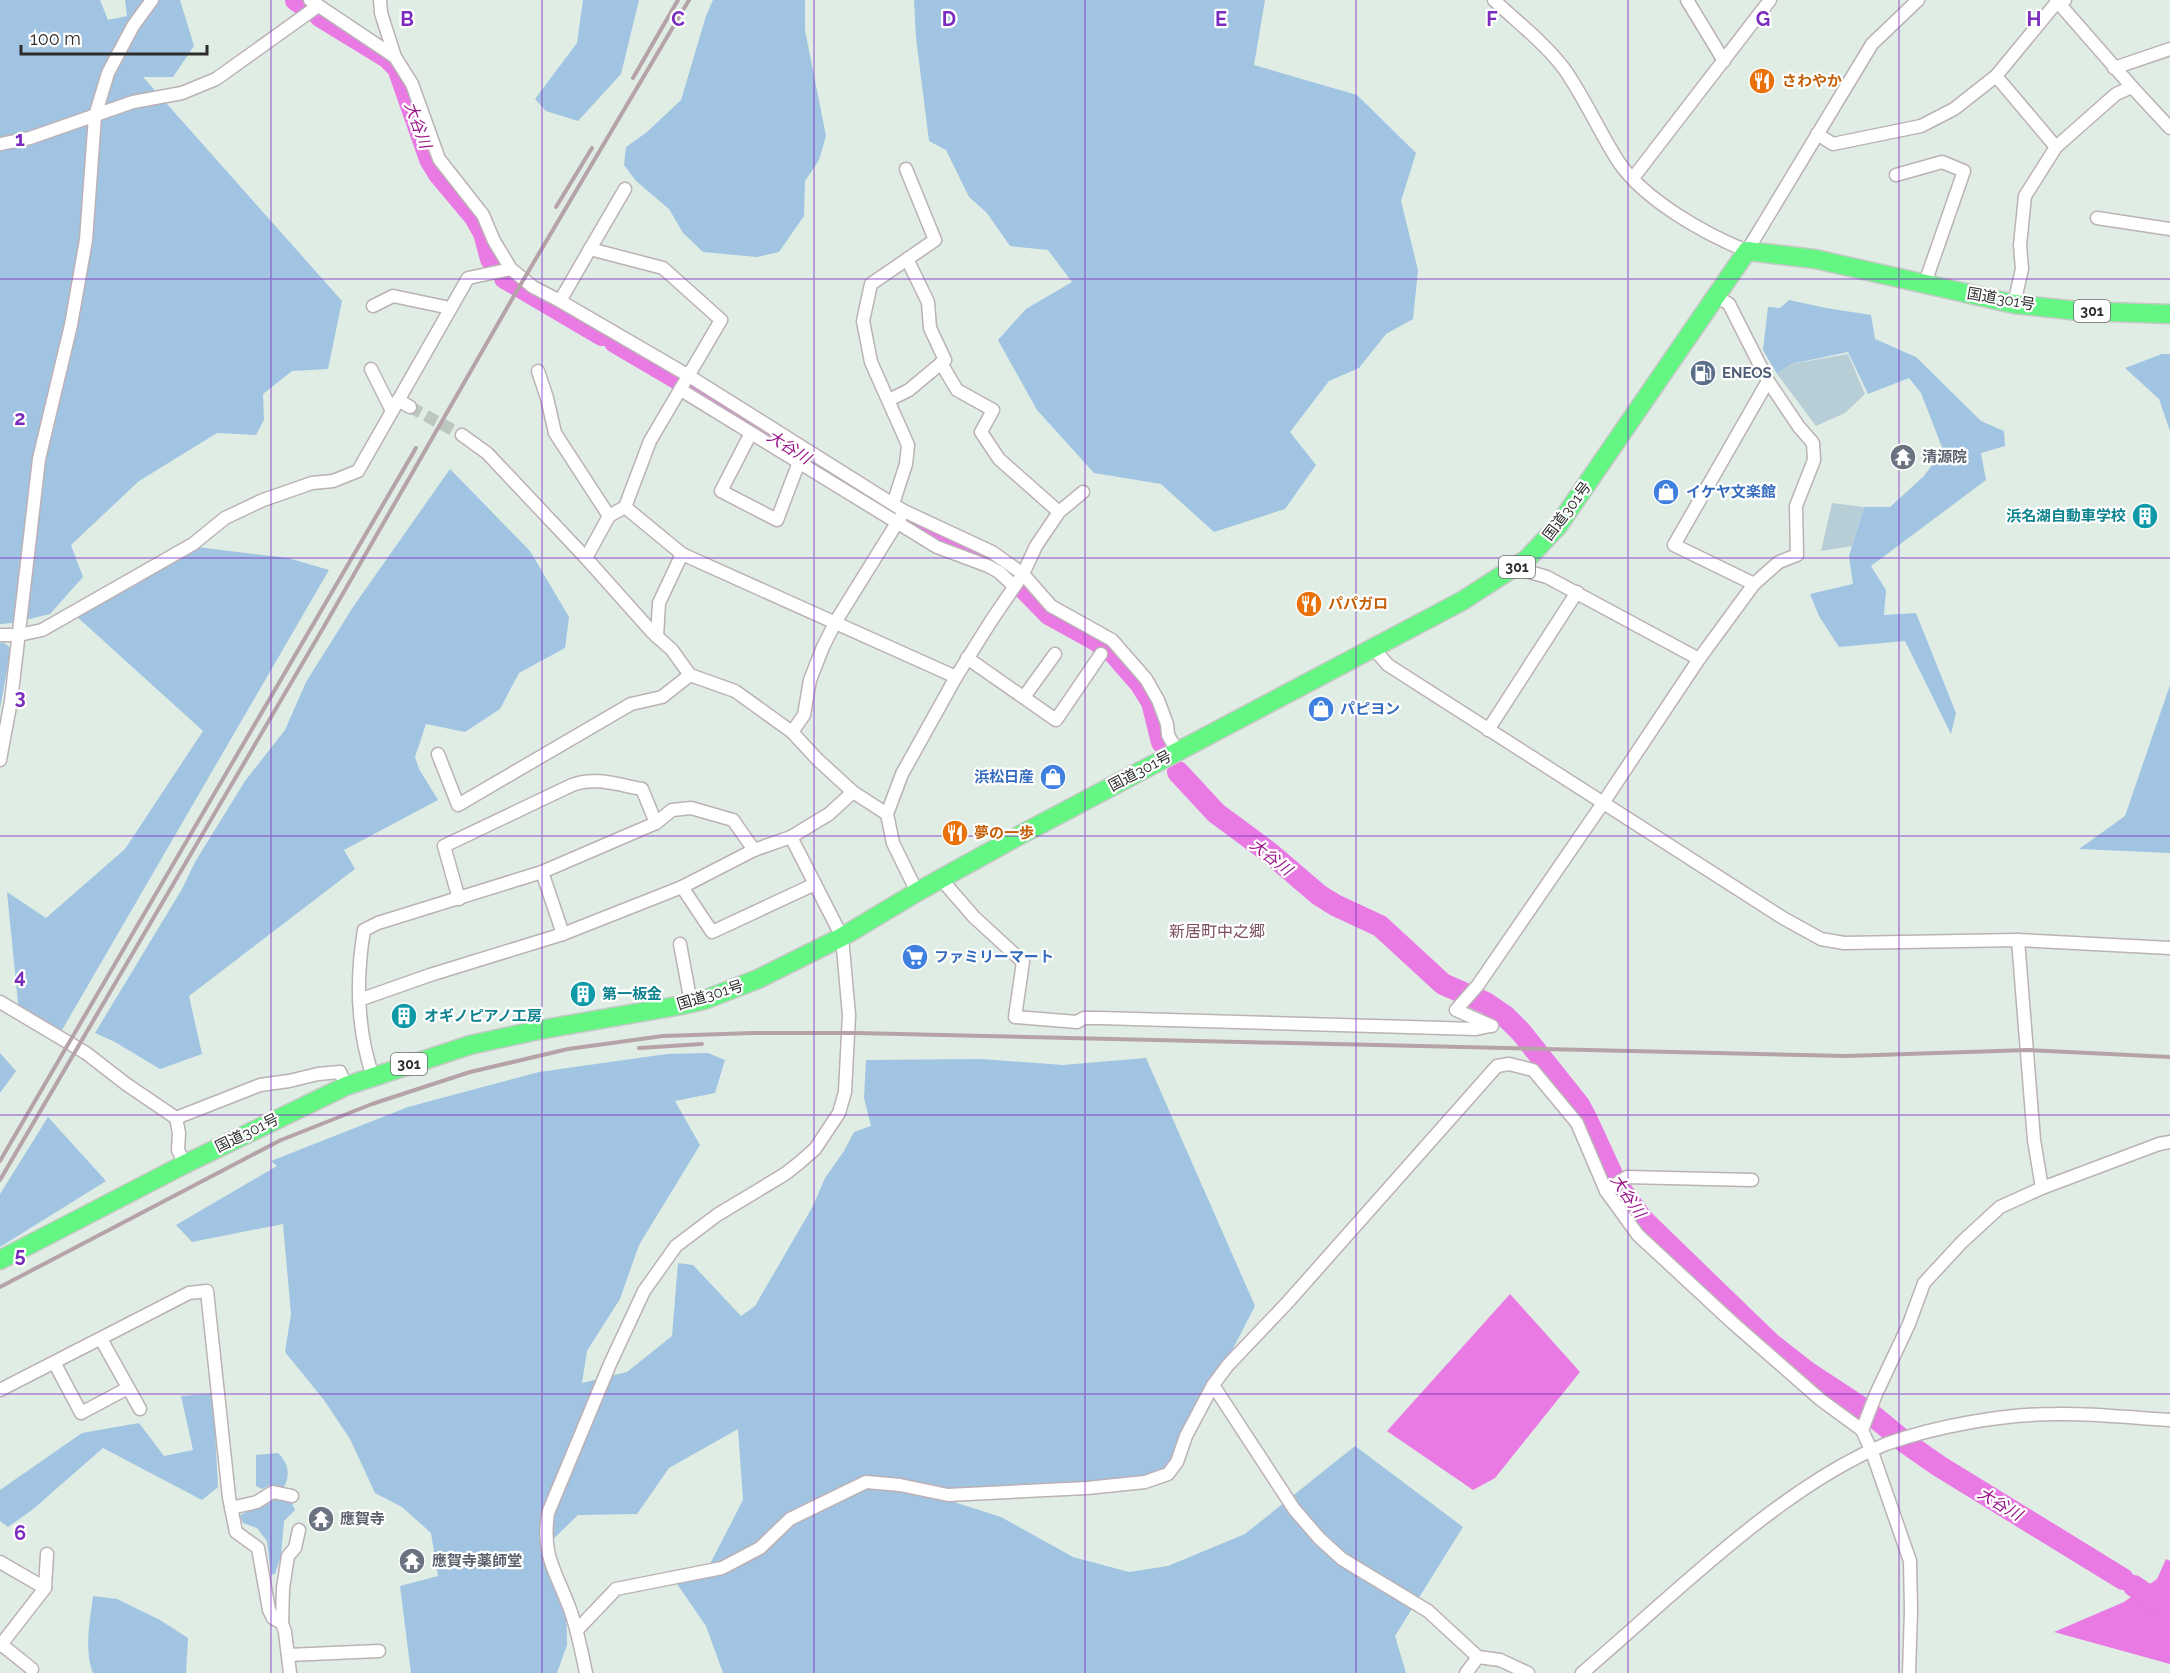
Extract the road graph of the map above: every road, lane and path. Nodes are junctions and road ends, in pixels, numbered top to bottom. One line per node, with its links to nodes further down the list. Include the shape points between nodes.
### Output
1 (152, 0): 15 (street, via 108,73)
2 (380, 0): 10 (street)
3 (1494, 0): 22 (street, via 1564,69 1618,161)
4 (1687, 0): 11 (street)
5 (1770, 0): 11 (street)
6 (1918, 0): 17 (street, via 1872,44)
7 (2059, 1): 12 (street); 13 (street)
8 (314, 3): 10 (street); 15 (street, via 216,79 182,93 133,102)
9 (2170, 49): 12 (street)
10 (395, 57): 29 (street, via 412,84 439,159 483,215)
11 (1724, 62): 22 (street)
12 (2114, 68): 14 (street)
13 (1996, 76): 17 (street, via 1954,109 1921,126 1833,144); 19 (street)
14 (2132, 87): 16 (street); 19 (street, via 2116,94)
15 (95, 116): 18 (street); 64 (street, via 86,240 71,326 39,459)
16 (2170, 128)
17 (1817, 134): 27 (street)
18 (0, 144)
19 (2056, 147): 33 (street, via 2025,196 2022,269)
20 (906, 169): 28 (street, via 935,240)
21 (1896, 175): 30 (street, via 1942,162 1964,171)
22 (1633, 178): 27 (street, via 1668,208)
23 (625, 189): 26 (street)
24 (2097, 218): 25 (street)
25 (2170, 229)
26 (590, 249): 32 (street); 40 (street, via 663,268 721,320)
27 (1748, 251): 30 (highway, 国道301号 / 301, via 1815,259); 31 (highway, 国道301号 / 301)
28 (907, 259): 37 (street, via 928,302 930,327 945,360); 43 (street, via 871,284 863,321 871,362)
29 (511, 269): 32 (street, via 533,287); 35 (street, via 468,278)
30 (1925, 283): 33 (highway, 国道301号 / 301)
31 (1716, 296): 41 (street, via 1729,304); 58 (highway, 国道301号 / 301, via 1578,498 1539,548)
32 (560, 301): 40 (street)
33 (2014, 304): 36 (highway, 国道301号 / 301)
34 (373, 306): 35 (street, via 393,296)
35 (450, 308): 44 (street)
36 (2170, 314)
37 (941, 363): 43 (street, via 909,390); 53 (street, via 957,390 993,410 981,432 999,459)
38 (371, 369): 44 (street)
39 (538, 371): 54 (street, via 555,433)
40 (689, 376): 42 (street); 50 (street)
41 (1768, 381): 60 (street, via 1813,443 1814,460 1796,506 1797,555 1779,562); 60 (street, via 1674,545)
42 (681, 390): 46 (street); 51 (street, via 650,441)
43 (889, 400): 50 (street, via 908,445)
44 (395, 405): 45 (street); 64 (street, via 358,471 263,500 225,518 193,544 42,630)
45 (410, 407)
46 (752, 433): 48 (street); 48 (street, via 721,491 777,520)
47 (462, 435): 57 (street, via 487,453)
48 (799, 462): 55 (street)
49 (1083, 492): 53 (street)
50 (893, 504): 52 (street)
51 (625, 507): 54 (street); 56 (street)
52 (904, 511): 55 (street); 59 (street, via 992,552)
53 (1059, 512): 59 (street)
54 (609, 516): 57 (street)
55 (897, 523): 59 (street, via 937,547); 62 (street)
56 (682, 554): 62 (street); 65 (street, via 659,603)
57 (586, 558): 65 (street)
58 (1516, 568): 61 (street); 66 (highway, 国道301号 / 301)
59 (1018, 580): 69 (street); 77 (street, via 1051,606 1112,640 1146,679 1167,724)
60 (1754, 584): 70 (street)
61 (1577, 592): 70 (street); 74 (street)
62 (836, 621): 72 (street); 75 (street, via 810,680 804,716)
63 (0, 635): 64 (street)
64 (19, 635): 78 (street)
65 (657, 637): 71 (street)
66 (1373, 648): 74 (street, via 1388,665); 77 (highway, 国道301号 / 301)
67 (1055, 654): 73 (street)
68 (1101, 654): 73 (street, via 1056,720)
69 (967, 658): 72 (street); 73 (street)
70 (1699, 659): 80 (street)
71 (690, 675): 75 (street, via 735,691); 76 (street, via 662,697 632,704 458,805)
72 (956, 677): 81 (street, via 902,774)
73 (1024, 698)
74 (1488, 730): 80 (street)
75 (792, 732): 79 (street)
76 (438, 754)
77 (1170, 755): 86 (highway, 国道301号 / 301)
78 (0, 760)
79 (853, 792): 81 (street); 83 (street, via 829,814)
80 (1603, 803): 86 (street, via 1478,985 1456,1010 1492,1026 1476,1029 1100,1018 1077,1022 1016,1017 1023,962 974,917); 93 (street, via 1821,939 1844,943)
81 (887, 814): 89 (street, via 893,843)
82 (656, 823): 84 (street, via 672,810 700,810 732,820); 85 (street); 90 (street, via 642,789 596,781 572,785 444,846)
83 (791, 837): 84 (street); 87 (street)
84 (754, 850): 88 (street)
85 (542, 872): 90 (street); 91 (street)
86 (941, 879): 89 (highway, 国道301号 / 301)
87 (815, 884): 88 (street, via 712,932); 92 (street)
88 (682, 886): 91 (street)
89 (917, 892): 92 (highway, 国道301号 / 301)
90 (459, 899): 96 (street, via 364,930)
91 (563, 934): 96 (street)
92 (842, 937): 98 (highway, 国道301号 / 301, via 758,979); 124 (street, via 849,1015 845,1092 839,1113 815,1149 799,1163 676,1246 644,1290 548,1514 546,1547)
93 (2018, 940): 95 (street); 105 (street, via 2034,1140)
94 (680, 944): 98 (street)
95 (2170, 948)
96 (359, 1000): 99 (street, via 366,1058)
97 (0, 1002): 101 (street, via 86,1053)
98 (691, 1003): 99 (highway, 国道301号 / 301, via 501,1038)
99 (373, 1077): 100 (highway, 国道301号 / 301)
100 (346, 1086): 101 (street, via 340,1072 318,1074 260,1085); 103 (highway, 国道301号 / 301)
101 (176, 1118): 103 (street, via 178,1150)
102 (2170, 1142): 105 (street)
103 (185, 1164): 107 (highway, 国道301号 / 301)
104 (1752, 1180): 106 (street, via 1627,1177)
105 (2042, 1188): 115 (street, via 2000,1207 1924,1283)
106 (1606, 1191): 110 (street, via 1577,1123 1533,1070 1509,1064 1497,1066); 115 (street, via 1638,1234 1688,1282 1821,1400)
107 (0, 1260)
108 (101, 1339): 109 (street); 111 (street); 118 (street, via 189,1293 207,1291)
109 (55, 1364): 111 (street, via 81,1413); 112 (street)
110 (1213, 1384): 124 (street, via 1168,1474 1134,1484 948,1496 866,1482 790,1519 760,1548 722,1568 616,1589); 128 (street, via 1294,1509 1319,1538 1342,1559 1428,1611)
111 (128, 1388): 113 (street)
112 (0, 1390)
113 (140, 1410)
114 (2170, 1420): 116 (street, via 2056,1413 1989,1420 1920,1434)
115 (1862, 1430): 116 (street)
116 (1872, 1452): 134 (street, via 1800,1491 1729,1545); 135 (street, via 1910,1561)
117 (292, 1496): 118 (street, via 273,1492 257,1502)
118 (231, 1508): 123 (street, via 236,1532 258,1548 268,1610)
119 (299, 1530): 123 (street, via 295,1548 288,1556)
120 (46, 1554): 122 (street)
121 (0, 1562): 122 (street)
122 (45, 1588): 125 (street)
123 (282, 1623): 127 (street)
124 (577, 1630): 131 (street)
125 (1, 1646): 129 (street)
126 (379, 1651): 127 (street)
127 (288, 1655): 130 (street)
128 (1478, 1657): 132 (street); 133 (street, via 1500,1660)
129 (32, 1669)
130 (290, 1673)
131 (586, 1673)
132 (1466, 1673)
133 (1528, 1673)
134 (1582, 1673)
135 (1909, 1673)

